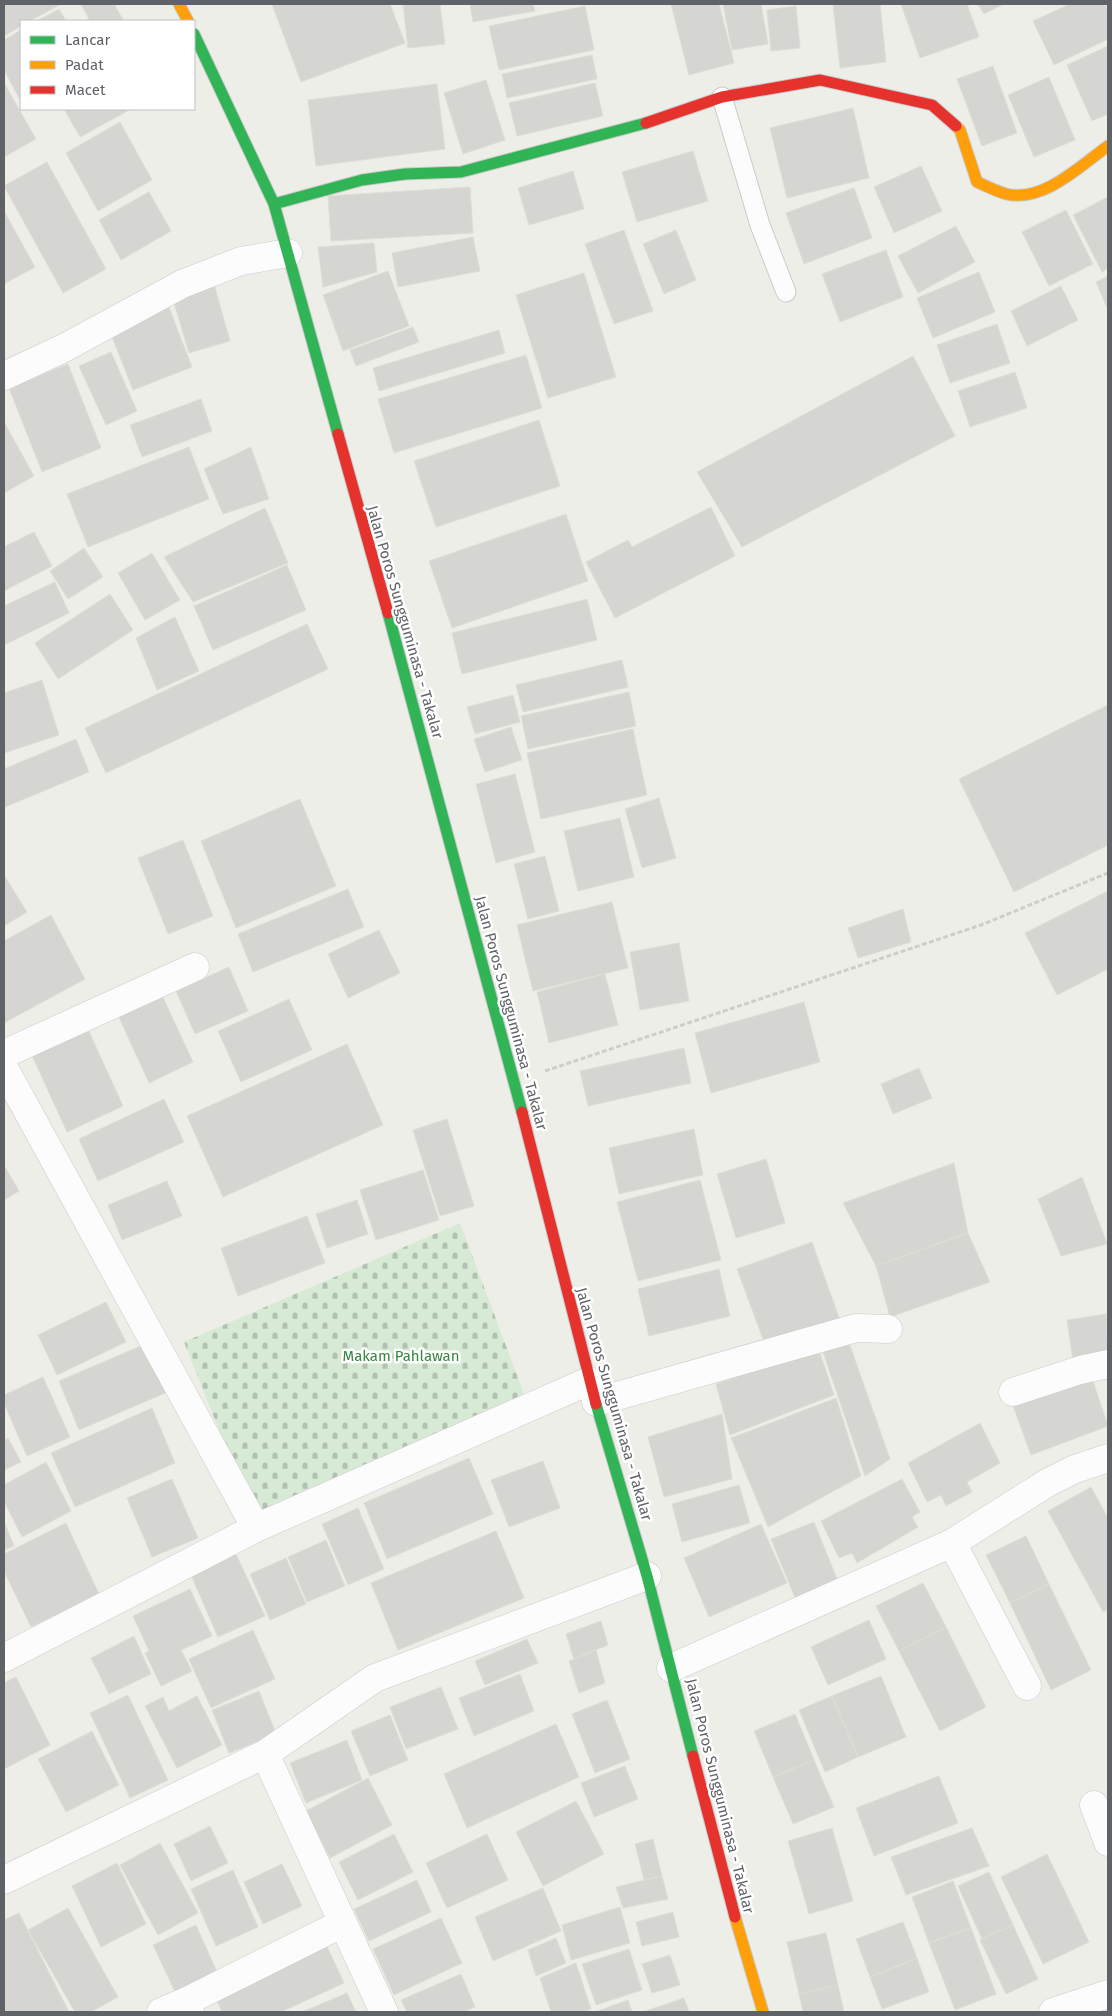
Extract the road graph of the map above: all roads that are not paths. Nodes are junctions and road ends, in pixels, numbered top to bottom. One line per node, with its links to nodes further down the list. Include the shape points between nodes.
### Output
1 (179, 4): 2 (main road)
2 (187, 20)
3 (195, 36): 6 (main road, Jalan Poros Sungguminasa - Takalar)
4 (722, 97): 5 (main road, via 820,80 932,105 960,130 978,182 1007,194 1026,194 1050,187); 6 (main road, via 664,118 460,172 362,180); 8 (lane, via 760,225)
5 (1108, 146)
6 (274, 204): 7 (main road, Jalan Poros Sungguminasa - Takalar)
7 (288, 253): 9 (street, via 241,261 182,284 64,348); 15 (main road, Jalan Poros Sungguminasa - Takalar, via 431,769)
8 (786, 292)
9 (4, 376)
10 (195, 968): 11 (street)
11 (4, 1054)
12 (4, 1068): 18 (street)
13 (888, 1329): 15 (street, via 856,1328)
14 (1108, 1364): 16 (street)
15 (593, 1392): 18 (street); 20 (main road, Jalan Poros Sungguminasa - Takalar)
16 (1013, 1392)
17 (1108, 1458): 19 (street, via 1047,1483)
18 (256, 1528): 21 (street)
19 (952, 1543): 22 (street); 23 (street)
20 (647, 1576): 22 (main road, Jalan Poros Sungguminasa - Takalar); 24 (street, via 375,1678)
21 (4, 1658)
22 (671, 1668): 32 (main road, Jalan Poros Sungguminasa - Takalar, via 730,1901)
23 (1027, 1686)
24 (265, 1754): 27 (street); 28 (street)
25 (1094, 1805): 26 (street)
26 (1108, 1842)
27 (4, 1880)
28 (343, 1923): 30 (street); 31 (street)
29 (1108, 1994): 33 (street)
30 (179, 2009)
31 (384, 2012)
32 (763, 2012)
33 (1053, 2012)

